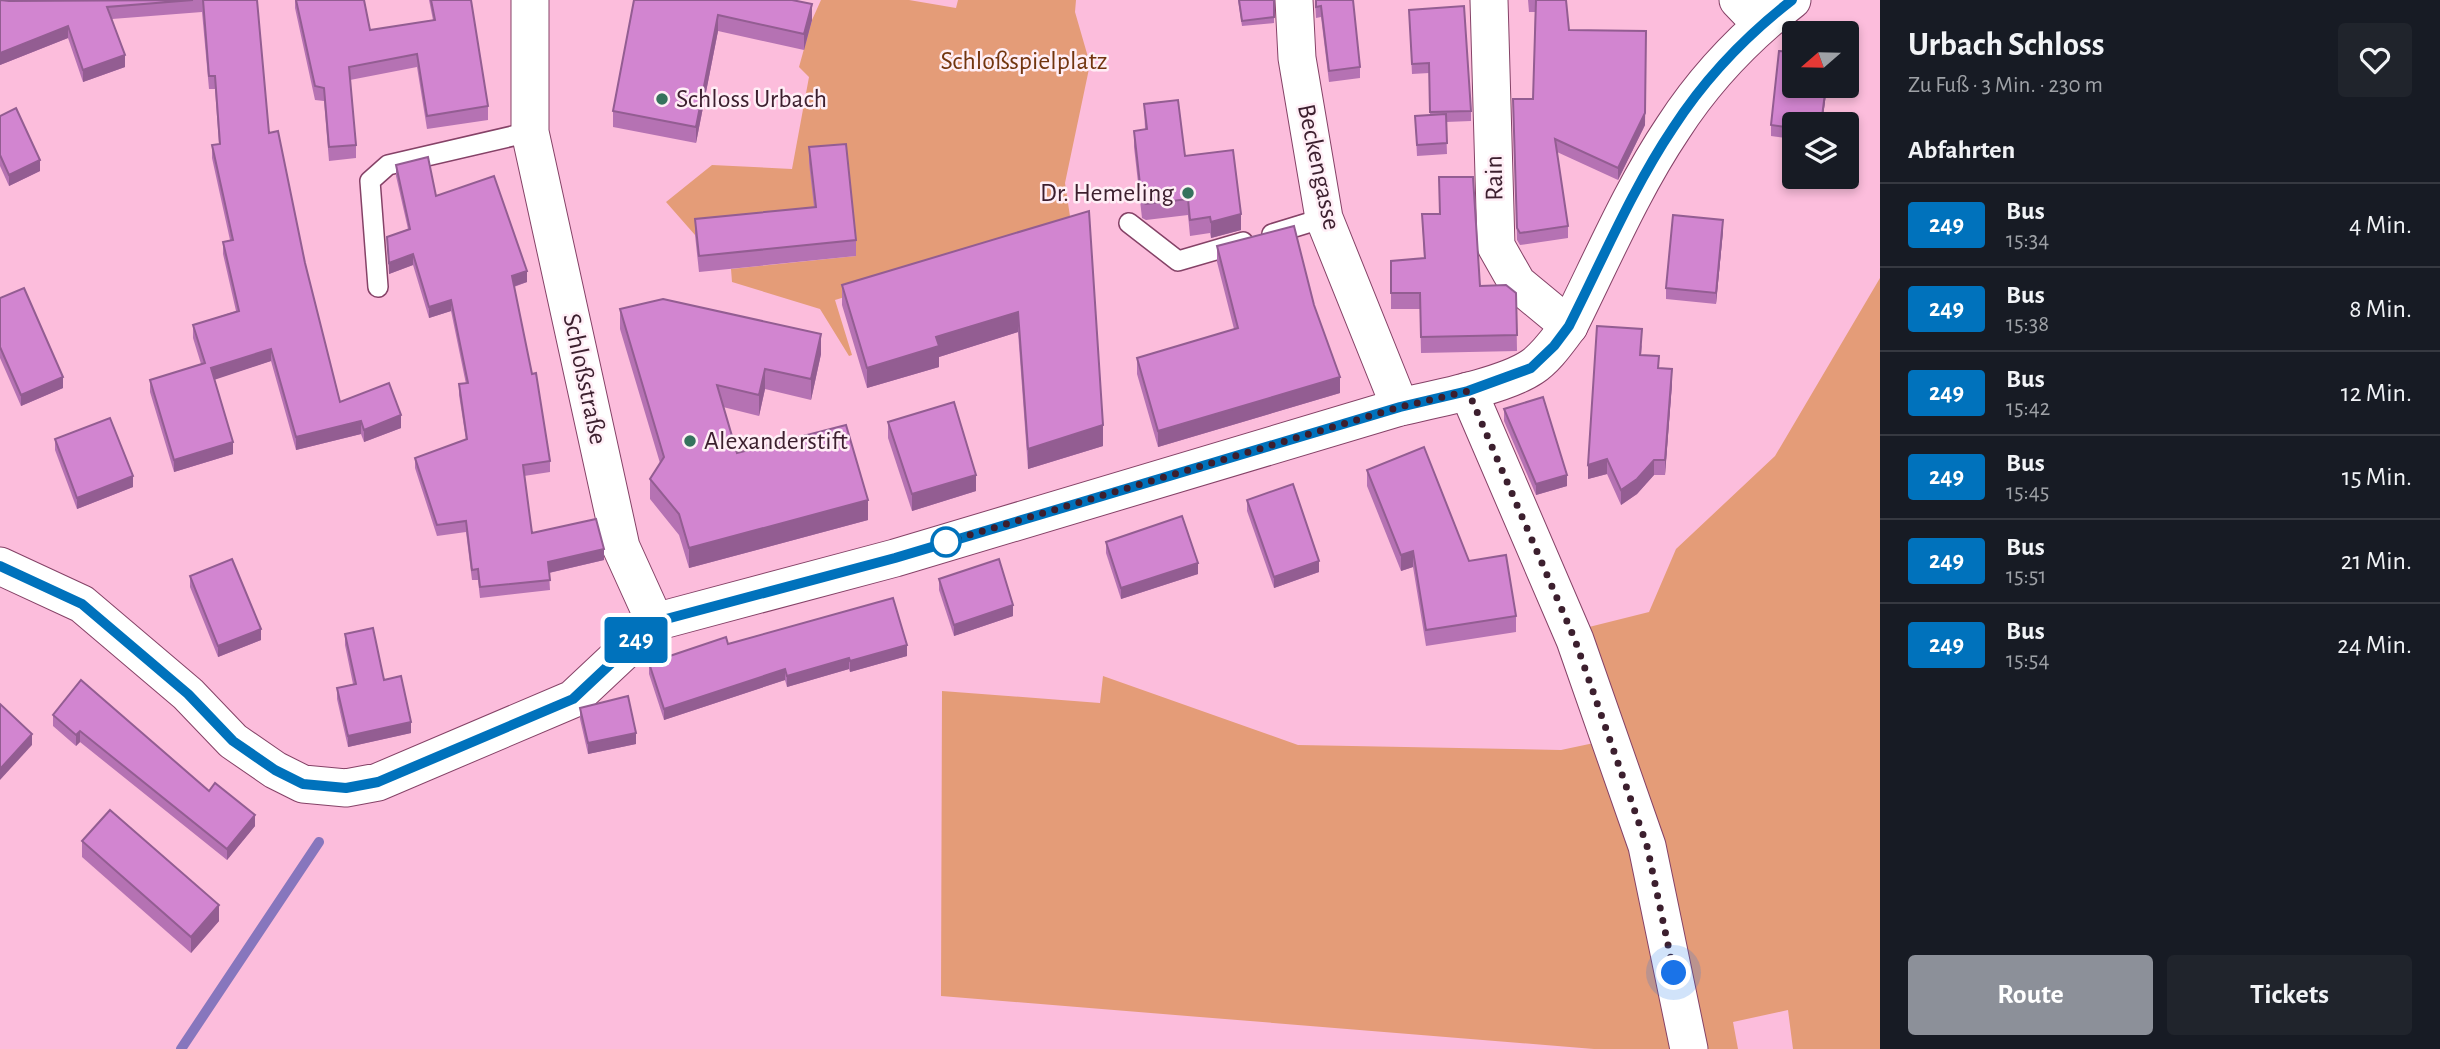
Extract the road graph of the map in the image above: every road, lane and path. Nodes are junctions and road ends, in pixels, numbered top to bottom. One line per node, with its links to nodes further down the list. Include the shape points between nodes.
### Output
1 (530, 0): 6 (street, Schloßstraße)
2 (1294, 0): 7 (street, Beckengasse, via 1297,58)
3 (1489, 0): 10 (street, Rain, via 1496,246 1517,283)
4 (1792, 0): 5 (street)
5 (1749, 12): 10 (street, via 1714,75 1673,128)
6 (530, 132): 9 (lane, via 387,165 370,181); 14 (street, Schloßstraße, via 621,547)
7 (1324, 218): 8 (lane, via 1178,261); 12 (street, Beckengasse)
8 (1129, 223)
9 (378, 287)
10 (1569, 326): 11 (street, via 1531,368)
11 (1468, 391): 12 (street); 15 (street, via 1575,640 1647,846)
12 (1400, 407): 14 (street, via 895,558)
13 (0, 566): 14 (street, via 82,604 188,694 233,741 275,770 303,784 346,788 378,782 431,762 573,699)
14 (655, 622)
15 (1689, 1049)

